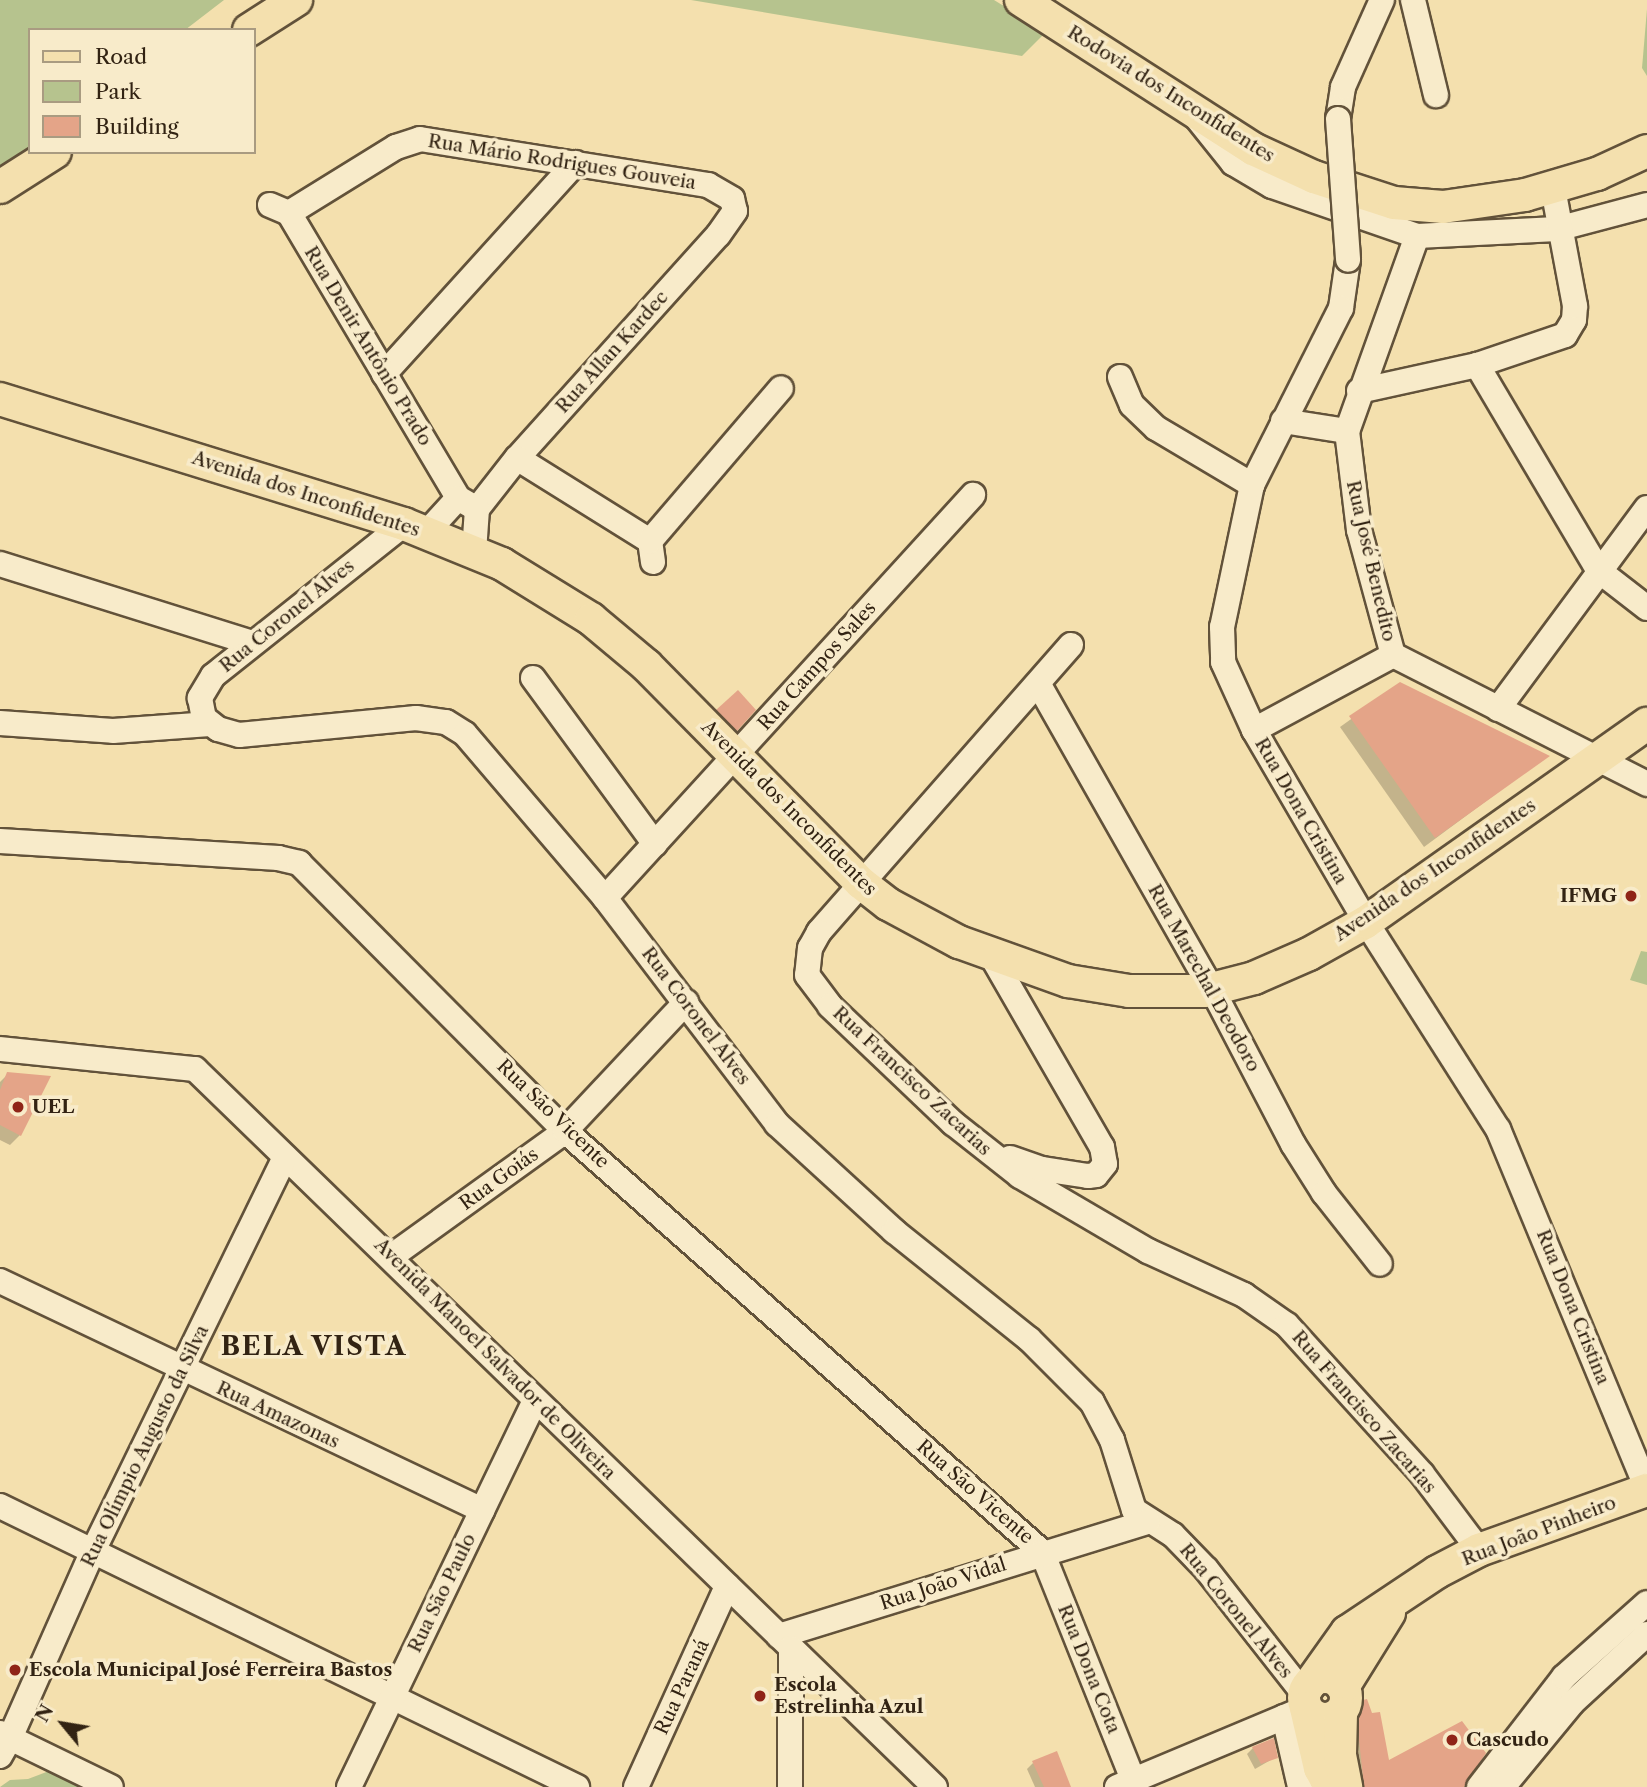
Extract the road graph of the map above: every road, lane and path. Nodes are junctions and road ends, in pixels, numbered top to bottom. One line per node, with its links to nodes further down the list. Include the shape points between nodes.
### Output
1 (296, 0): 5 (main road)
2 (1021, 0): 15 (main road, Rodovia dos Inconfidentes, via 1253,149 1314,177 1410,207)
3 (1382, 0): 23 (street, Rua Dona Cristina, bridge, via 1343,87 1338,119 1348,260 1340,308)
4 (1413, 0): 6 (street)
5 (252, 28)
6 (1436, 95)
7 (1647, 151): 11 (main road, Rodovia dos Inconfidentes)
8 (52, 154): 10 (main road)
9 (575, 163): 12 (street, Rua Mário Rodrigues Gouveia, via 708,185); 14 (street, Rua Mário Rodrigues Gouveia, via 420,139 396,147); 18 (street)
10 (0, 187)
11 (1553, 188): 15 (main road, Rodovia dos Inconfidentes); 16 (street)
12 (727, 194): 25 (street, Rua Allan Kardec, via 735,204 731,220)
13 (1647, 205): 16 (street)
14 (280, 209): 18 (street, Rua Denir Antônio Prado)
15 (1434, 226): 16 (street); 21 (street, Rua José Benedito)
16 (1557, 229): 17 (street, via 1574,320 1561,338)
17 (1477, 365): 21 (street); 33 (street)
18 (384, 373): 28 (street, Rua Denir Antônio Prado)
19 (1120, 377): 26 (street, via 1132,405 1148,421)
20 (780, 388): 25 (street, via 651,552)
21 (1359, 391): 24 (street, Rua José Benedito)
22 (0, 399): 30 (main road, Avenida dos Inconfidentes)
23 (1283, 421): 24 (street); 26 (street, Rua Dona Cristina)
24 (1347, 431): 37 (street, Rua José Benedito, via 1359,530)
25 (517, 458): 28 (street, Rua Allan Kardec)
26 (1252, 485): 44 (street, Rua Dona Cristina, via 1221,642 1226,673)
27 (973, 495): 45 (street, Rua Campos Sales)
28 (468, 503): 30 (street, Rua Coronel Alves); 31 (street)
29 (1647, 508): 33 (street)
30 (416, 528): 31 (main road, Avenida dos Inconfidentes); 35 (street, Rua Coronel Alves)
31 (474, 552): 45 (main road, Avenida dos Inconfidentes, via 546,588 591,619 646,665)
32 (0, 564): 35 (street)
33 (1598, 570): 34 (street); 40 (street)
34 (1647, 608)
35 (252, 643): 42 (street, Rua Coronel Alves, via 203,687 200,710)
36 (1072, 646): 39 (street, Rua Francisco Zacarias)
37 (1393, 655): 40 (street, Rua José Benedito); 44 (street)
38 (533, 678): 49 (street)
39 (1039, 685): 50 (street, Rua Francisco Zacarias); 54 (street, Rua Marechal Deodoro)
40 (1498, 709): 46 (street, Rua José Benedito)
41 (0, 723): 42 (street, via 114,731)
42 (210, 724): 51 (street, Rua Coronel Alves, via 239,735 416,718 446,722 465,734)
43 (1647, 724): 46 (main road, Avenida dos Inconfidentes)
44 (1254, 730): 52 (street, Rua Dona Cristina)
45 (735, 756): 49 (street, Rua Campos Sales); 50 (main road, Avenida dos Inconfidentes)
46 (1596, 758): 47 (street, Rua José Benedito); 52 (main road, Avenida dos Inconfidentes)
47 (1647, 784)
48 (0, 841): 57 (street, Rua São Vicente, via 299,863)
49 (655, 844): 51 (street, Rua Campos Sales)
50 (861, 883): 53 (main road, Avenida dos Inconfidentes, via 916,922); 58 (street, Rua Francisco Zacarias, via 810,947 807,975 830,1006)
51 (605, 898): 55 (street, Rua Coronel Alves)
52 (1366, 922): 54 (main road, Avenida dos Inconfidentes, via 1254,978); 65 (street, Rua Dona Cristina, via 1497,1129)
53 (991, 956): 54 (main road, Avenida dos Inconfidentes, via 1068,981 1129,991); 58 (street, via 1101,1147 1105,1164 1096,1175 1068,1174)
54 (1212, 989): 61 (street, Rua Marechal Deodoro, via 1293,1144 1324,1193)
55 (686, 1002): 57 (street, Rua Goiás); 68 (street, Rua Coronel Alves, via 778,1124 894,1231 1029,1339 1092,1402 1112,1440 1131,1505)
56 (0, 1049): 59 (street, Avenida Manoel Salvador de Oliveira, via 195,1069)
57 (565, 1131): 60 (street, Rua Goiás); 71 (street, Rua São Vicente)
58 (983, 1148): 69 (street, Rua Francisco Zacarias, via 1063,1203 1148,1251 1244,1295 1280,1320 1422,1474)
59 (285, 1157): 60 (street, Avenida Manoel Salvador de Oliveira); 63 (street, Rua Olímpio Augusto da Silva)
60 (392, 1256): 64 (street, Avenida Manoel Salvador de Oliveira)
61 (1380, 1264)
62 (0, 1281): 63 (street, Rua Amazonas)
63 (181, 1370): 67 (street, Rua Amazonas); 70 (street, Rua Olímpio Augusto da Silva)
64 (535, 1400): 67 (street, Rua São Paulo); 72 (street, Avenida Manoel Salvador de Oliveira)
65 (1647, 1489): 69 (main road, Rua João Pinheiro)
66 (0, 1506): 70 (street)
67 (482, 1510): 77 (street, Rua São Paulo)
68 (1148, 1522): 71 (street, Rua João Vidal); 79 (street, Rua Coronel Alves, via 1173,1535 1206,1569)
69 (1479, 1550): 73 (main road, Rua João Pinheiro)
70 (93, 1551): 77 (street); 80 (street, Rua Olímpio Augusto da Silva)
71 (1042, 1552): 76 (street, Rua João Vidal); 81 (street, Rua Dona Cota)
72 (727, 1586): 76 (street, Avenida Manoel Salvador de Oliveira); 85 (street, Rua Paraná)
73 (1399, 1601): 78 (main road, via 1368,1641); 79 (main road, via 1347,1632)
74 (1647, 1603): 91 (street, via 1564,1677)
75 (1647, 1634): 92 (street, via 1572,1703)
76 (785, 1642): 86 (street); 87 (street, Avenida Manoel Salvador de Oliveira)
77 (392, 1696): 83 (street, Rua São Paulo); 84 (street)
78 (1342, 1700): 79 (main road, via 1325,1676); 90 (main road, via 1340,1755)
79 (1300, 1702): 81 (street); 88 (street); 89 (main road)
80 (3, 1745): 82 (street)
81 (1129, 1785)
82 (111, 1787)
83 (349, 1787)
84 (577, 1787)
85 (636, 1787)
86 (790, 1787)
87 (935, 1787)
88 (1300, 1787)
89 (1330, 1787)
90 (1346, 1787)
91 (1479, 1787)
92 (1503, 1787)

